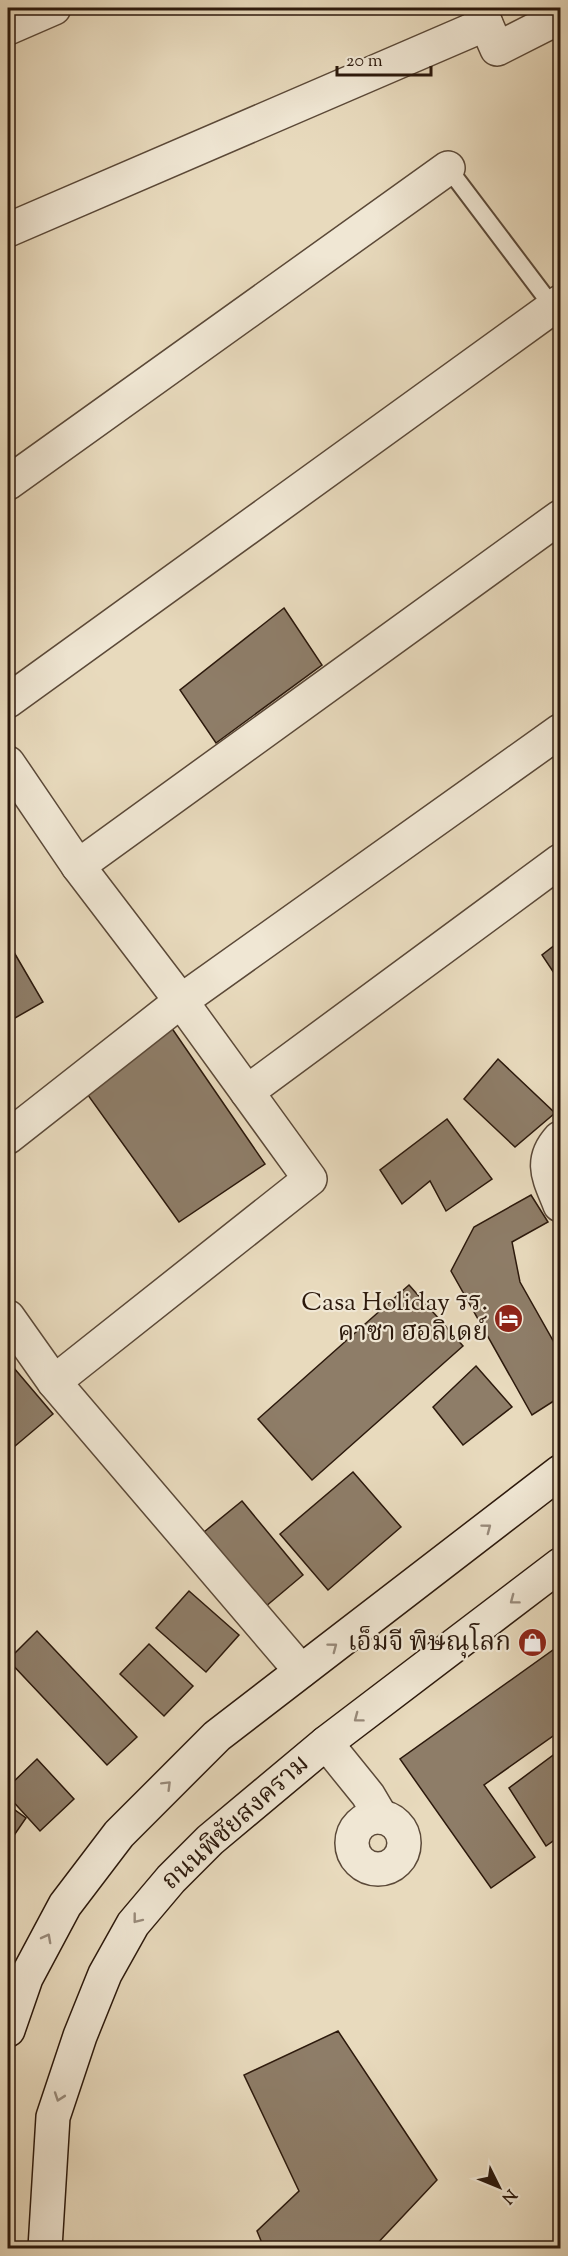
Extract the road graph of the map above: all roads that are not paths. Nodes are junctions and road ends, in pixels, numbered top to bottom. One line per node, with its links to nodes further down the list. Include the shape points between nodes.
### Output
1 (54, 8): 4 (street)
2 (483, 16): 3 (street, via 497,49); 6 (street)
3 (561, 17)
4 (8, 28)
5 (448, 168): 7 (lane); 8 (street)
6 (8, 230)
7 (558, 309): 10 (street)
8 (8, 483)
9 (561, 517): 14 (street)
10 (8, 701)
11 (561, 731): 15 (street)
12 (8, 763): 14 (street)
13 (561, 861): 16 (street)
14 (78, 866): 15 (street)
15 (181, 1001): 16 (street); 17 (street)
16 (247, 1092): 21 (street, via 310,1179)
17 (8, 1137)
18 (561, 1138): 19 (street, via 546,1161)
19 (561, 1205)
20 (8, 1317): 21 (street)
21 (54, 1382): 24 (street)
22 (561, 1472): 24 (street, one-way to 22)
23 (561, 1565): 25 (street, ถนนพิชัยสงคราม, one-way to 25)
24 (301, 1671): 27 (street, one-way to 24, via 119,1834 217,1736)
25 (326, 1743): 26 (street); 29 (street, ถนนพิชัยสงคราม, one-way to 29, via 210,1840 171,1879 133,1924 105,1974 53,2117)
26 (381, 1817)
27 (17, 1975): 28 (street)
28 (8, 2030)
29 (45, 2248)

